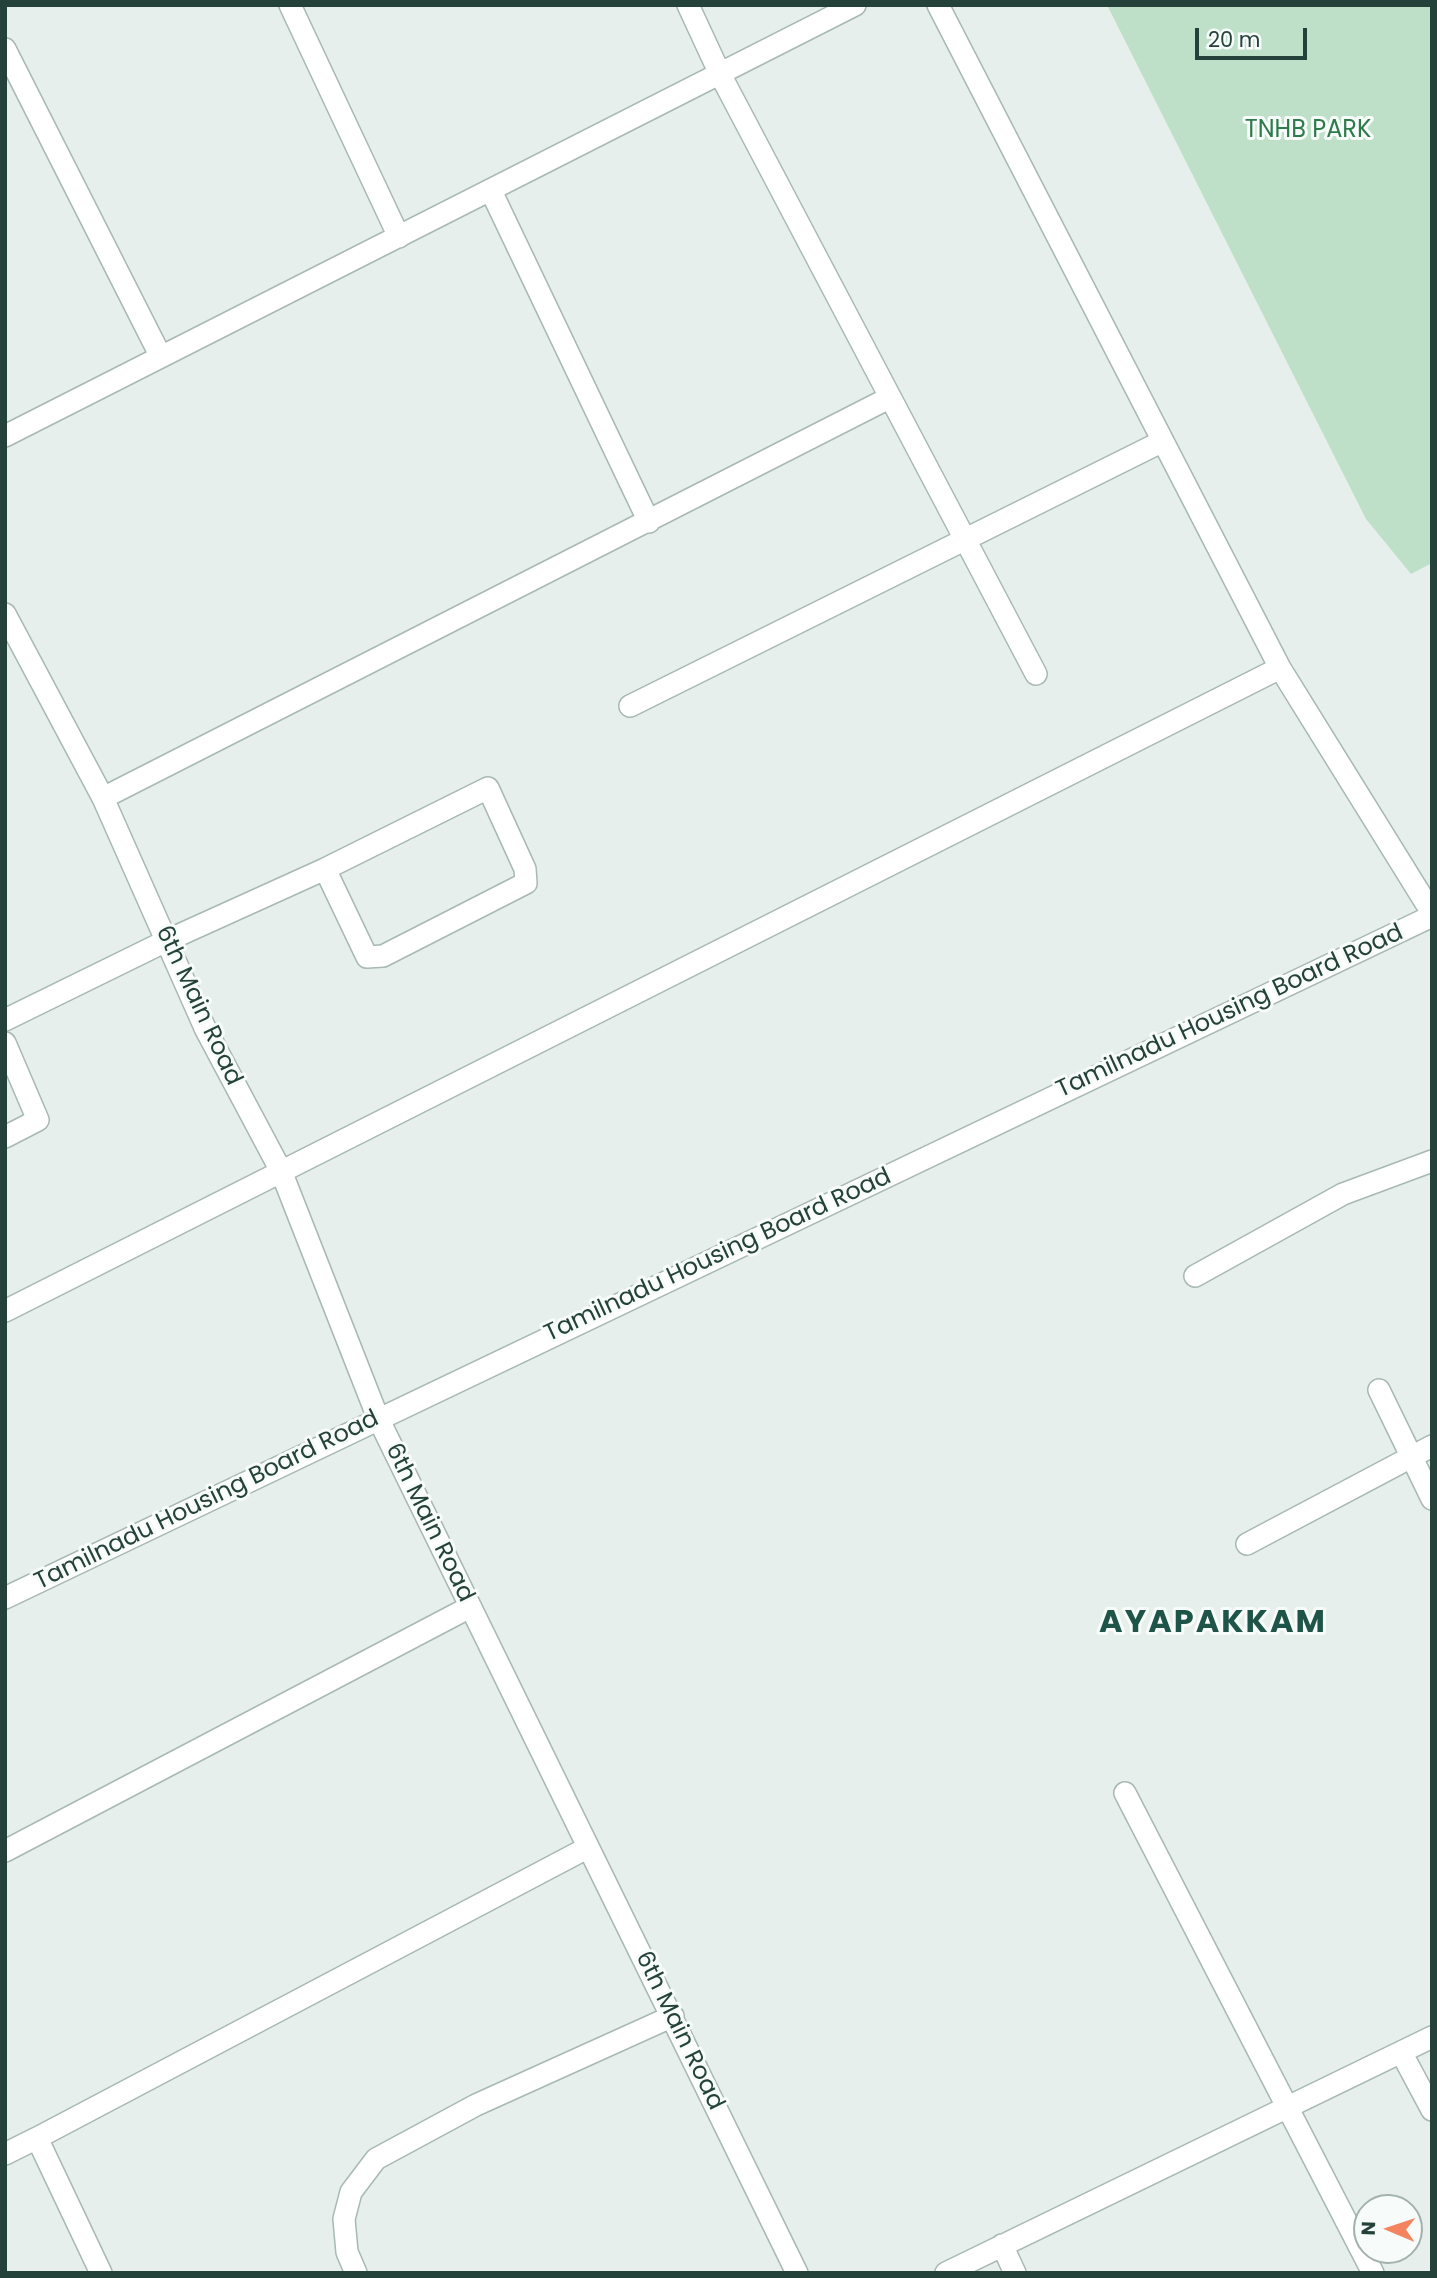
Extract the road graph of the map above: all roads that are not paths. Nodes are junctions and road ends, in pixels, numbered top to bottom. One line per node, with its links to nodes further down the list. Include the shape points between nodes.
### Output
1 (290, 5): 8 (street)
2 (688, 5): 6 (street)
3 (855, 5): 6 (street)
4 (938, 5): 12 (street)
5 (5, 49): 9 (street)
6 (720, 74): 7 (street); 10 (street)
7 (491, 191): 8 (street); 13 (street)
8 (399, 237): 9 (street)
9 (161, 357): 11 (street)
10 (889, 398): 13 (street); 14 (street)
11 (5, 436)
12 (1161, 442): 14 (street); 16 (street)
13 (649, 522): 19 (street)
14 (965, 540): 17 (street); 18 (street)
15 (5, 614): 19 (street, 6th Main Road)
16 (1280, 668): 21 (street); 27 (street)
17 (1036, 674)
18 (630, 706)
19 (103, 798): 22 (street, 6th Main Road)
20 (325, 869): 20 (street, via 367,957 383,956 526,883 525,869 488,788); 22 (street)
21 (1432, 914): 31 (street, Tamilnadu Housing Board Road)
22 (166, 940): 23 (street); 27 (street, 6th Main Road, via 205,1028)
23 (5, 1020)
24 (5, 1043): 25 (street, via 38,1120)
25 (5, 1137)
26 (1432, 1161): 28 (street, via 1343,1194)
27 (281, 1171): 29 (street); 31 (street, 6th Main Road)
28 (1195, 1276)
29 (5, 1311)
30 (1379, 1390): 33 (street)
31 (378, 1418): 36 (street, Tamilnadu Housing Board Road); 37 (street, 6th Main Road)
32 (1432, 1446): 33 (street)
33 (1411, 1457): 34 (street); 35 (street)
34 (1432, 1499)
35 (1247, 1544)
36 (5, 1598)
37 (470, 1607): 39 (street, 6th Main Road); 40 (street)
38 (1125, 1793): 44 (street)
39 (587, 1848): 41 (street, 6th Main Road); 46 (street)
40 (5, 1851)
41 (673, 2016): 50 (street, via 476,2105 376,2159 351,2192 344,2219 347,2252); 51 (street, 6th Main Road)
42 (1432, 2037): 43 (street)
43 (1401, 2052): 44 (street); 45 (street)
44 (1289, 2106): 48 (street); 54 (street)
45 (1432, 2110)
46 (37, 2138): 47 (street); 49 (street)
47 (5, 2154)
48 (1002, 2245): 52 (street); 53 (street)
49 (102, 2273)
50 (356, 2273)
51 (797, 2273)
52 (946, 2273)
53 (1015, 2273)
54 (1373, 2273)

